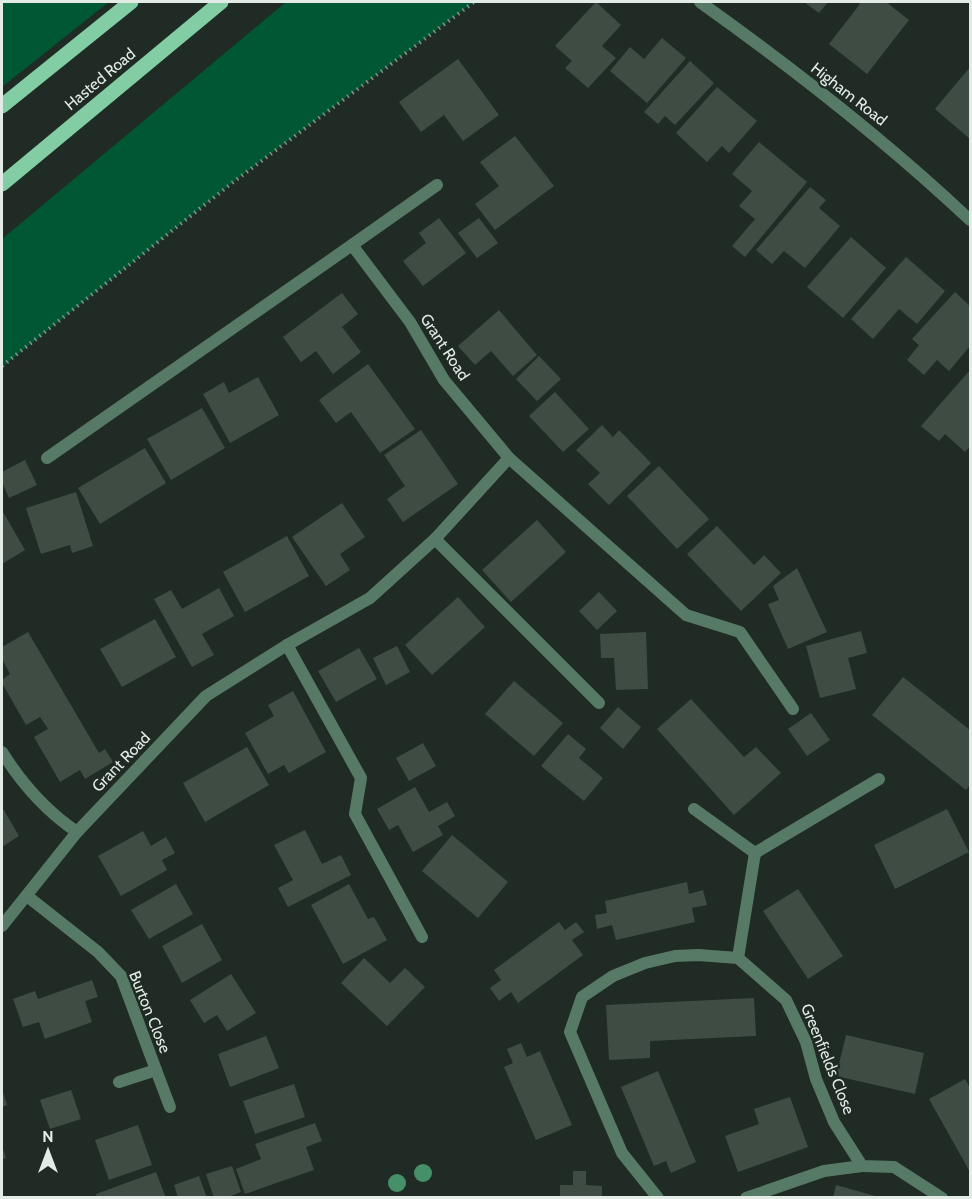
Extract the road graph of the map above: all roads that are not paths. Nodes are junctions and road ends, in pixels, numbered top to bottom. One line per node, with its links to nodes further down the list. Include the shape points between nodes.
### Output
1 (131, 2): 4 (main road)
2 (221, 2): 5 (main road, Hasted Road)
3 (700, 2): 7 (street, Higham Road, via 913,166)
4 (2, 106)
5 (2, 184)
6 (437, 185): 8 (street)
7 (970, 220)
8 (352, 245): 9 (street); 10 (street, Grant Road, via 410,322 444,380)
9 (47, 458)
10 (509, 458): 11 (street, Grant Road); 14 (street, via 686,615 740,632)
11 (435, 540): 12 (street, Grant Road, via 370,597); 13 (street)
12 (286, 645): 18 (street, Grant Road, via 206,696); 22 (street, via 360,778 355,814)
13 (599, 703)
14 (793, 709)
15 (2, 752): 18 (street, via 35,798)
16 (879, 779): 19 (street)
17 (694, 809): 19 (street)
18 (77, 832): 20 (street, Grant Road)
19 (755, 853): 23 (street)
20 (27, 896): 21 (street, Grant Road); 24 (street, Burton Close, via 122,976)
21 (2, 926)
22 (422, 936)
23 (738, 958): 27 (street, Greenfields Close, via 786,1000 806,1042 834,1122); 28 (street, via 675,956 613,976 582,997 570,1032 622,1153)
24 (156, 1070): 25 (street, Burton Close); 26 (street)
25 (119, 1082)
26 (170, 1107)
27 (862, 1166): 29 (street, via 824,1171); 30 (street, via 894,1167)
28 (658, 1197)
29 (746, 1197)
30 (942, 1197)

